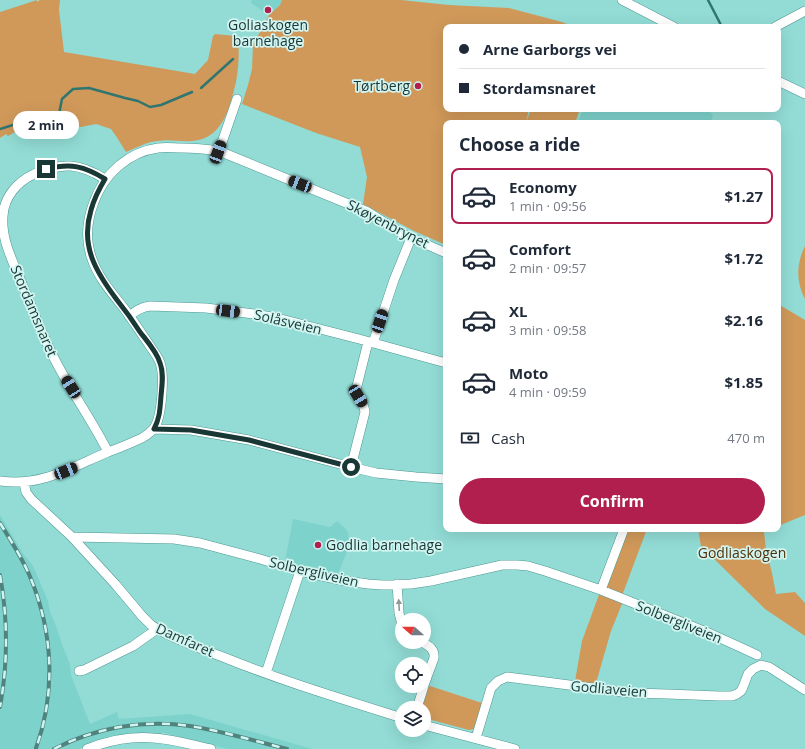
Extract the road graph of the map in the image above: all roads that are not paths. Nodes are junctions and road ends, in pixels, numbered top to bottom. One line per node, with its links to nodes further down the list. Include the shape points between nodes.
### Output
1 (622, 0): 3 (street)
2 (805, 11): 4 (street)
3 (668, 24)
4 (781, 24)
5 (781, 82): 6 (street)
6 (805, 94)
7 (237, 99): 8 (street)
8 (218, 152): 9 (street, Skøyenbrynet, via 196,148 151,150 123,162); 10 (street, Skøyenbrynet, via 368,212)
9 (105, 179): 12 (street, Skøyenbrynet, via 90,213 88,244 100,275); 16 (street, Stordamsnaret, via 76,166 46,169 15,186 6,200 2,216 9,251 43,334)
10 (411, 238): 11 (street, Skøyenbrynet); 13 (street)
11 (443, 252)
12 (129, 316): 13 (street, Solåsveien, via 145,307 206,308 277,318); 15 (street, Skøyenbrynet, via 161,366 163,379 160,410)
13 (371, 342): 14 (street, Solåsveien); 17 (street, via 356,390 365,412)
14 (443, 362)
15 (154, 429): 16 (street, via 142,438); 17 (street, via 191,430 249,440)
16 (108, 452): 20 (street, via 66,471)
17 (351, 467): 18 (street, via 392,475)
18 (443, 479)
19 (0, 481): 20 (street)
20 (24, 482): 22 (street, Damfaret, via 31,499)
21 (623, 532): 25 (street)
22 (72, 537): 23 (street, Solbergliveien, via 174,539 216,547); 27 (street, Damfaret, via 142,616)
23 (300, 571): 24 (street, Solbergliveien, via 368,584); 32 (street)
24 (397, 584): 25 (street, Solbergliveien, via 431,581 502,565 517,565 545,570); 26 (street, one-way to 24)
25 (601, 590): 29 (street, Solbergliveien)
26 (399, 613)
27 (156, 628): 31 (street, via 133,646); 32 (street, Damfaret)
28 (431, 647): 30 (street, via 435,654)
29 (757, 655)
30 (431, 666)
31 (79, 671)
32 (266, 673): 34 (street, Damfaret)
33 (805, 690): 36 (street, Godliaveien, via 769,667 761,665 748,674 741,691 732,696 631,693 507,677 498,680 491,688)
34 (395, 716)
35 (431, 727): 36 (street)
36 (476, 738): 39 (street)
37 (86, 749): 38 (street, via 141,737 166,739)
38 (211, 749)
39 (515, 749)

